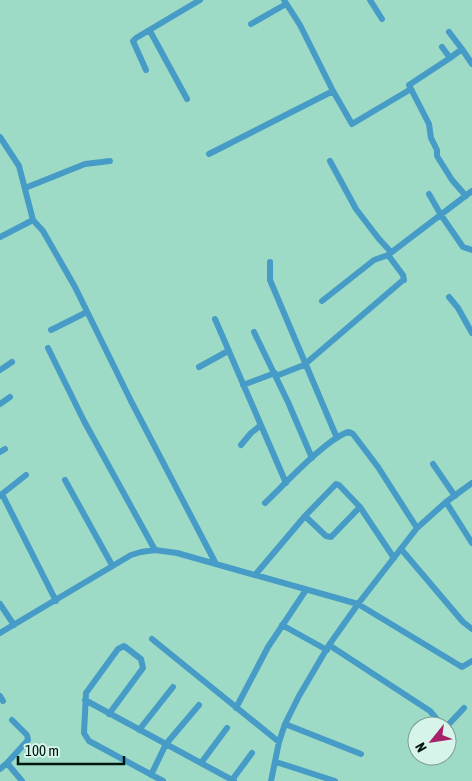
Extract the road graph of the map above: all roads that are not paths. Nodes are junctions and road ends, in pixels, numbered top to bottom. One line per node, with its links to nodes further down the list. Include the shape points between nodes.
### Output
1 (200, 0): 6 (street)
2 (370, 0): 4 (street)
3 (285, 2): 5 (street); 14 (street)
4 (382, 19)
5 (251, 24)
6 (150, 31): 12 (street, via 133,41); 15 (street)
7 (449, 32): 9 (street)
8 (442, 47): 10 (street)
9 (462, 49): 10 (street); 11 (street)
10 (450, 58): 13 (street, via 409,84)
11 (472, 64)
12 (146, 70)
13 (411, 89): 14 (street, via 352,124); 24 (street, via 428,124 437,156)
14 (333, 91): 18 (street)
15 (187, 100)
16 (0, 137): 17 (street)
17 (3, 144): 21 (street, via 19,166)
18 (209, 154)
19 (110, 161): 21 (street, via 85,164)
20 (330, 161): 29 (street, via 356,209)
21 (25, 188): 26 (street)
22 (472, 191): 24 (street)
23 (429, 194): 25 (street)
24 (466, 196): 25 (street)
25 (441, 215): 28 (street, via 463,247); 29 (street)
26 (33, 220): 27 (street); 33 (street, via 43,231)
27 (0, 236)
28 (472, 250)
29 (390, 253): 32 (street, via 374,260); 41 (street, via 404,280)
30 (270, 262): 41 (street, via 270,280)
31 (449, 297): 37 (street)
32 (322, 301)
33 (87, 312): 35 (street); 68 (street)
34 (215, 319): 39 (street)
35 (51, 330)
36 (254, 332): 44 (street)
37 (472, 333)
38 (48, 348): 66 (street)
39 (228, 351): 42 (street); 45 (street)
40 (12, 362): 43 (street)
41 (304, 365): 44 (street); 49 (street)
42 (199, 367)
43 (0, 370)
44 (275, 374): 45 (street); 51 (street)
45 (243, 385): 48 (street)
46 (10, 397): 47 (street)
47 (0, 404)
48 (261, 425): 50 (street); 55 (street)
49 (336, 438): 51 (street); 63 (street, via 345,432 353,434)
50 (242, 445)
51 (312, 458): 55 (street)
52 (433, 464): 58 (street)
53 (26, 474): 57 (street)
54 (65, 480): 69 (street)
55 (286, 483): 60 (street)
56 (472, 483): 58 (street)
57 (1, 495): 72 (street)
58 (454, 496): 59 (street)
59 (446, 502): 63 (street); 64 (street)
60 (265, 503)
61 (360, 508): 62 (street, via 331,537); 62 (street, via 336,484); 67 (street)
62 (305, 516): 70 (street)
63 (417, 528): 65 (street)
64 (472, 542)
65 (401, 549): 67 (street); 77 (street)
66 (155, 550): 68 (street); 69 (street, via 131,555)
67 (394, 558): 74 (street)
68 (216, 564): 70 (street)
69 (112, 565): 72 (street)
70 (255, 575): 71 (street)
71 (306, 590): 74 (street); 75 (street)
72 (56, 600): 76 (street)
73 (0, 604): 76 (street)
74 (358, 604): 80 (street); 81 (street, via 462,667)
75 (282, 624): 80 (street); 85 (street)
76 (14, 625): 78 (street)
77 (472, 629)
78 (0, 633)
79 (152, 639): 85 (street)
80 (328, 648): 88 (street, via 415,700); 91 (street)
81 (472, 661)
82 (173, 687): 93 (street)
83 (85, 700): 87 (street); 87 (street, via 91,686 118,649 124,646 141,660 143,668); 102 (street, via 84,733 87,738)
84 (199, 705): 95 (street)
85 (236, 708): 94 (street)
86 (464, 708): 89 (street)
87 (109, 714): 93 (street)
88 (433, 716)
89 (456, 716)
90 (12, 720): 99 (street, via 28,740)
91 (285, 724): 94 (street); 97 (street)
92 (227, 728): 100 (street)
93 (139, 730): 95 (street)
94 (279, 742): 98 (street)
95 (166, 744): 100 (street); 102 (street)
96 (252, 753): 103 (street)
97 (361, 754)
98 (276, 762): 106 (street); 107 (street)
99 (7, 763): 101 (street); 104 (street)
100 (201, 763): 103 (street)
101 (0, 769)
102 (151, 775): 105 (street)
103 (233, 780)
104 (22, 781)
105 (162, 781)
106 (271, 781)
107 (335, 781)

